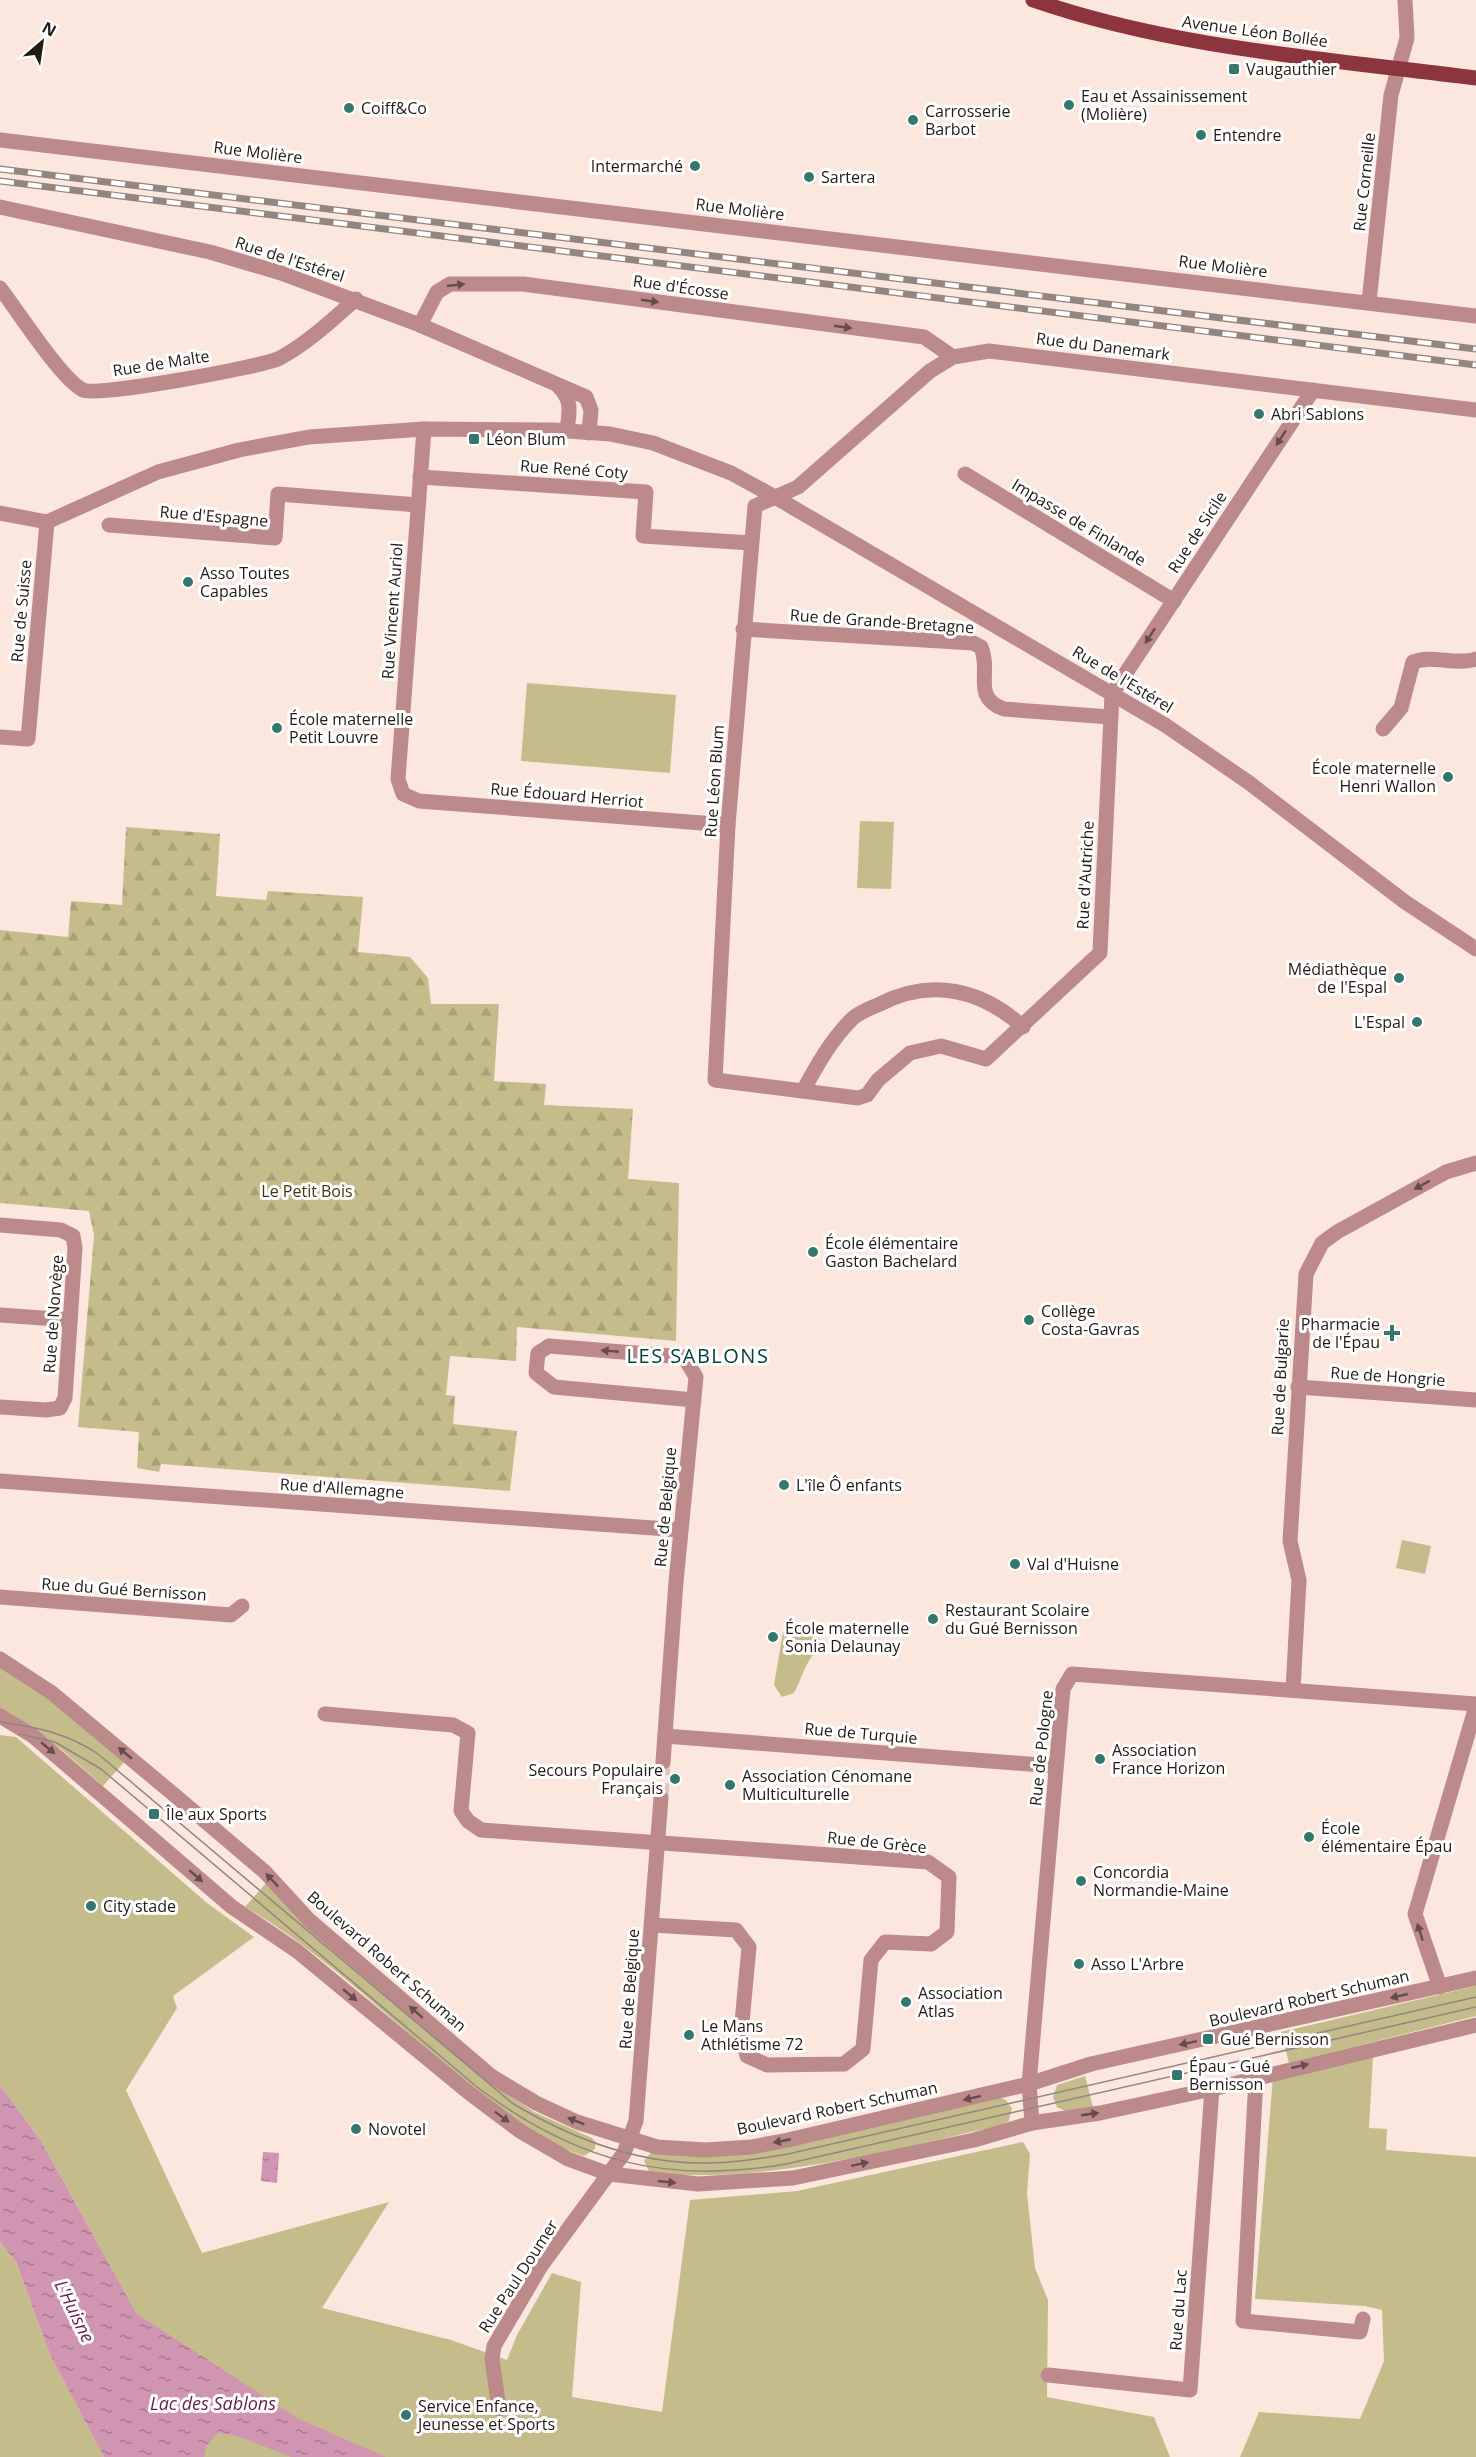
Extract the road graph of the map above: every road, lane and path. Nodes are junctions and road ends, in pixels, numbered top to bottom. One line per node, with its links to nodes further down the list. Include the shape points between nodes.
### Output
1 (1033, 0): 3 (main road, Avenue Léon Bollée, via 1171,37)
2 (1405, 0): 3 (street, Rue Corneille, via 1407,38)
3 (1399, 68): 4 (main road, Avenue Léon Bollée); 9 (street, Rue Corneille, via 1391,95)
4 (1476, 78)
5 (0, 140): 9 (street, Rue Molière)
6 (0, 207): 8 (street, Rue de l'Estérel, via 210,252)
7 (0, 288): 8 (street, Rue de Malte, via 61,370 86,392 267,363 310,338)
8 (356, 299): 11 (street, Rue de l'Estérel)
9 (1369, 302): 10 (street, Rue Molière)
10 (1476, 316)
11 (420, 324): 12 (street, Rue d'Écosse, one-way to 12, via 436,292 450,284 523,284 924,337); 13 (street, Rue de l'Estérel)
12 (953, 357): 14 (street, Rue du Danemark, via 989,351); 21 (street, Rue du Danemark, via 930,371 798,487)
13 (556, 385): 17 (street, via 570,404); 18 (street, Rue de l'Estérel, via 586,397 590,403)
14 (1313, 390): 15 (street, Rue du Danemark); 27 (street, Rue de Sicile, one-way to 27)
15 (1476, 410)
16 (424, 429): 17 (street, Rue de l'Estérel); 20 (street, Rue Vincent Auriol); 24 (street, Rue de l'Estérel, via 309,437 239,450 158,471)
17 (567, 431): 18 (street, Rue de l'Estérel)
18 (589, 433): 21 (street, Rue de l'Estérel, via 653,443 731,473)
19 (965, 474): 27 (street, Impasse de Finlande)
20 (420, 477): 22 (street, Rue Vincent Auriol); 26 (street, Rue René Coty, via 646,492 643,536)
21 (775, 497): 26 (street, Rue Léon Blum, via 755,506); 30 (street, Rue de l'Estérel)
22 (418, 505): 25 (street, Rue d'Espagne, via 278,494 275,538); 34 (street, Rue Vincent Auriol, via 398,779)
23 (0, 513): 24 (street)
24 (47, 522): 33 (street, Rue de Suisse, via 28,739)
25 (109, 525)
26 (751, 543): 28 (street, Rue Léon Blum)
27 (1174, 601): 30 (street, Rue de Sicile, one-way to 30)
28 (743, 628): 31 (street, Rue de Grande-Bretagne, via 973,643 981,647 986,658 984,688 991,704 1004,709); 35 (street, Rue Léon Blum)
29 (1476, 659): 32 (street, via 1413,662 1401,708)
30 (1112, 694): 31 (street, Rue d'Autriche); 36 (street, Rue de l'Estérel, via 1207,753 1405,902)
31 (1110, 717): 37 (street, Rue d'Autriche, via 1100,953)
32 (1383, 729)
33 (0, 737)
34 (403, 794): 35 (street, Rue Édouard Herriot, via 418,801)
35 (728, 825): 38 (street, Rue Léon Blum)
36 (1476, 949)
37 (1023, 1027): 39 (street, Rue d'Autriche, via 986,1059 941,1046 910,1053 878,1080 867,1095 858,1098); 39 (street, via 980,997 930,987 897,995 854,1017 823,1054)
38 (715, 1080): 39 (street, Rue d'Autriche)
39 (803, 1091)
40 (1476, 1163): 44 (street, Rue de Bulgarie, one-way to 44, via 1446,1172 1322,1243 1306,1274)
41 (0, 1225): 43 (street, Rue de Norvège, via 61,1230 73,1236)
42 (0, 1315): 43 (street)
43 (70, 1320): 47 (street, Rue de Norvège, via 65,1398 60,1407)
44 (1298, 1387): 46 (street, Rue de Hongrie); 53 (street, Rue de Bulgarie, via 1290,1541 1299,1580)
45 (694, 1400): 45 (street, Rue de Belgique, one-way to 45, via 696,1377 684,1357 549,1346 538,1353 536,1373 554,1387); 49 (street, Rue de Belgique)
46 (1476, 1400)
47 (0, 1407)
48 (0, 1481): 49 (street, Rue d'Allemagne)
49 (681, 1530): 57 (street, Rue de Belgique)
50 (0, 1597): 51 (street, Rue du Gué Bernisson, via 231,1615)
51 (242, 1606)
52 (0, 1659): 70 (street, Boulevard Robert Schuman, one-way to 52, via 577,2122 490,2076 309,1920 265,1872 189,1807 52,1693)
53 (1293, 1690): 54 (street, Rue de Pologne); 59 (street, Rue de Pologne, via 1072,1674 1063,1689)
54 (1476, 1705): 64 (street, one-way to 54, via 1415,1914)
55 (325, 1714): 61 (street, via 453,1725 468,1733 461,1811 481,1830)
56 (0, 1716): 71 (street, one-way to 71, via 33,1736 232,1907 297,1951 468,2092 520,2131 568,2159)
57 (665, 1736): 58 (street, Rue de Belgique); 59 (street, Rue de Turquie)
58 (663, 1761)
59 (1055, 1766): 67 (street, Rue de Pologne)
60 (661, 1798): 61 (street, Rue de Belgique)
61 (659, 1842): 62 (street, Rue de Belgique); 62 (street, Rue de Grèce, via 928,1862 949,1877 947,1932 931,1944 885,1942 871,1960 863,2049 844,2064 767,2065 747,2056 741,2033 749,1947 736,1930)
62 (652, 1925): 70 (street, Rue de Belgique, via 636,2121)
63 (1476, 1978): 64 (street, Boulevard Robert Schuman)
64 (1440, 1987): 67 (street, Boulevard Robert Schuman, one-way to 67, via 1091,2064)
65 (1476, 2025): 66 (street, one-way to 65)
66 (1256, 2078): 68 (street); 72 (street, via 1243,2321 1360,2332)
67 (1029, 2084): 69 (street, Rue de Pologne); 70 (street, Boulevard Robert Schuman, one-way to 70, via 752,2147 706,2150 657,2147)
68 (1212, 2089): 69 (street, one-way to 68); 73 (street, Rue du Lac, via 1190,2390)
69 (1032, 2123): 71 (street, one-way to 69, via 699,2184 793,2178 974,2140)
70 (631, 2140): 71 (street, Rue de Belgique)
71 (609, 2174): 74 (street, Rue Paul Doumer, via 541,2266 494,2346 492,2359)
72 (1363, 2319)
73 (1048, 2375)
74 (499, 2409)

